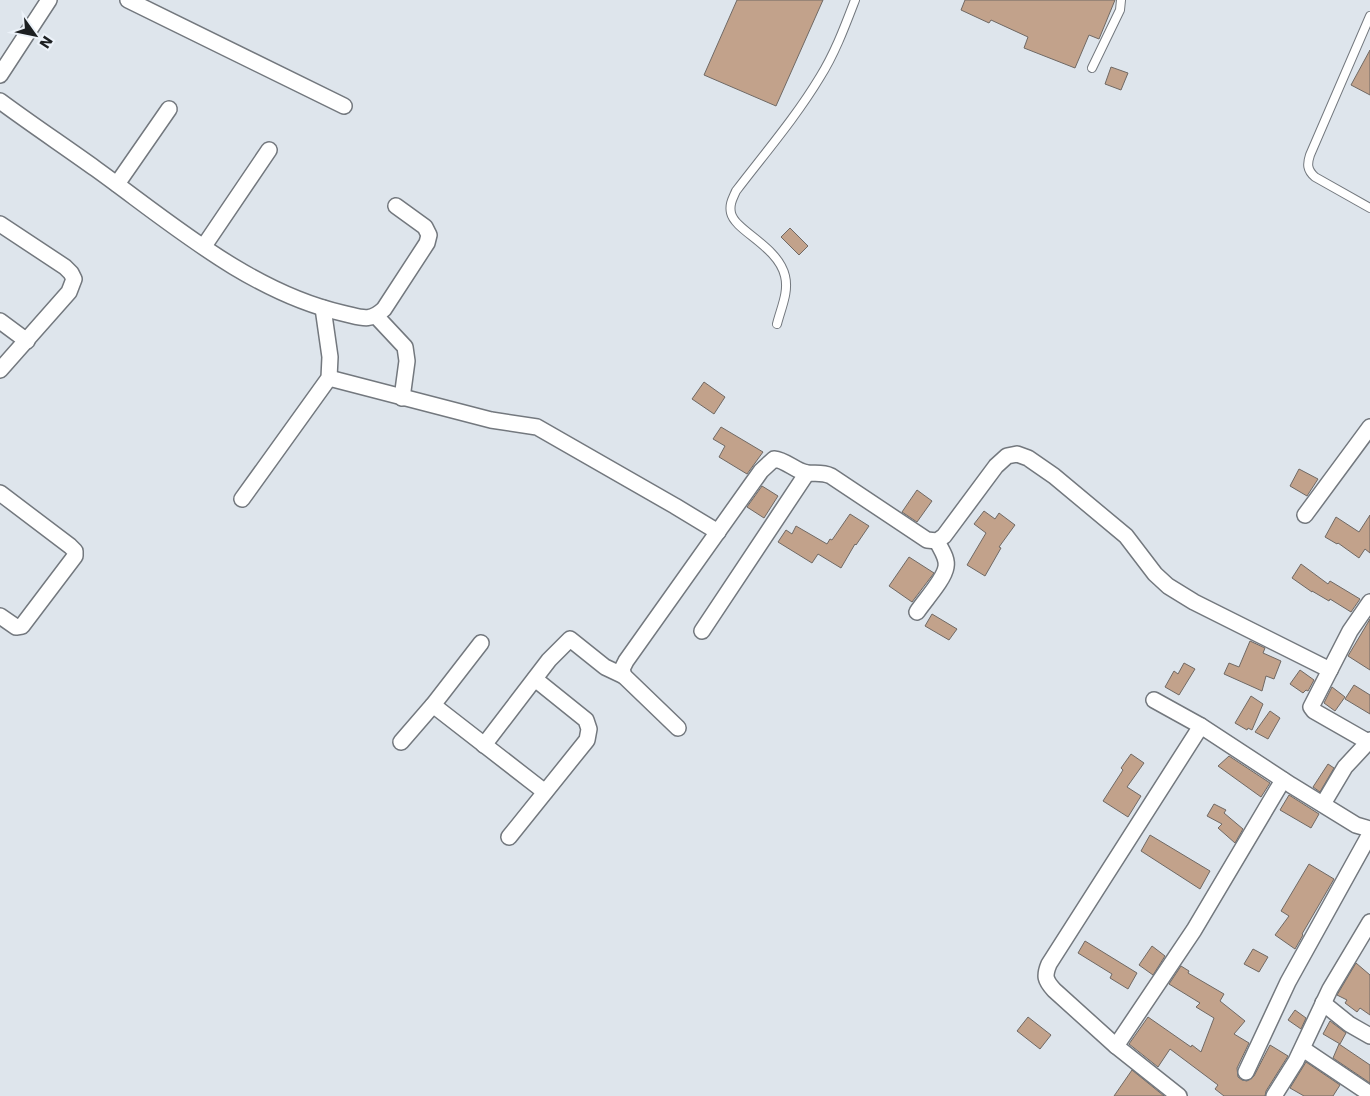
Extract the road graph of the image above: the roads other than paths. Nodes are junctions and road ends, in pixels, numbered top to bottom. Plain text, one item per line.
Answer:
1 (49, 0) edge
2 (128, 0) edge
3 (855, 0) edge
4 (1121, 0) edge
5 (1370, 16) edge
6 (1092, 68) dead end
7 (0, 75) edge
8 (0, 101) edge
9 (344, 106) dead end
10 (169, 109) dead end
11 (269, 150) dead end
12 (117, 184) junction
13 (396, 206) dead end
14 (1370, 208) edge
15 (0, 224) edge
16 (204, 246) junction
17 (323, 308) junction
18 (376, 316) junction
19 (0, 321) edge
20 (777, 324) dead end
21 (27, 341) junction
22 (0, 370) edge
23 (329, 378) junction
24 (402, 398) junction
25 (1370, 427) edge
26 (807, 473) junction
27 (0, 493) edge
28 (242, 499) dead end
29 (1305, 516) dead end
30 (718, 532) junction
31 (937, 541) junction
32 (1370, 602) edge
33 (917, 612) dead end
34 (0, 616) edge
35 (702, 631) dead end
36 (481, 643) dead end
37 (1330, 670) junction
38 (624, 676) junction
39 (535, 679) junction
40 (1154, 700) dead end
41 (433, 705) junction
42 (1201, 726) junction
43 (678, 728) dead end
44 (401, 742) dead end
45 (1370, 742) edge
46 (484, 744) junction
47 (1283, 780) junction
48 (545, 792) junction
49 (1322, 804) junction
50 (1370, 829) edge
51 (1370, 834) edge
52 (509, 838) dead end
53 (1370, 922) edge
54 (1323, 1003) junction
55 (1370, 1036) edge
56 (1116, 1046) junction
57 (1303, 1049) junction
58 (1246, 1072) dead end
59 (1370, 1094) edge
60 (1276, 1095) edge
61 (1179, 1096) edge

1 - 7 street
2 - 9 street
3 - 20 lane
4 - 6 lane
5 - 14 lane
8 - 12 street
10 - 12 street
11 - 16 street
12 - 16 street
13 - 18 street
15 - 21 street
16 - 17 street
17 - 18 street
17 - 23 street
18 - 24 street
19 - 21 street
21 - 22 street
23 - 24 street
23 - 28 street
24 - 30 street
25 - 29 street
26 - 30 street
26 - 31 street
26 - 35 street
27 - 34 street
30 - 38 street
31 - 33 street
31 - 37 street
32 - 37 street
36 - 41 street
37 - 45 street
38 - 39 street
38 - 43 street
39 - 46 street
39 - 48 street
40 - 42 street
41 - 44 street
41 - 46 street
42 - 47 street
42 - 56 street
45 - 49 street
46 - 48 street
47 - 49 street
47 - 56 street
48 - 52 street
49 - 50 street
51 - 58 street
53 - 54 street
54 - 55 street
54 - 57 street
56 - 61 street
57 - 59 street
57 - 60 street

